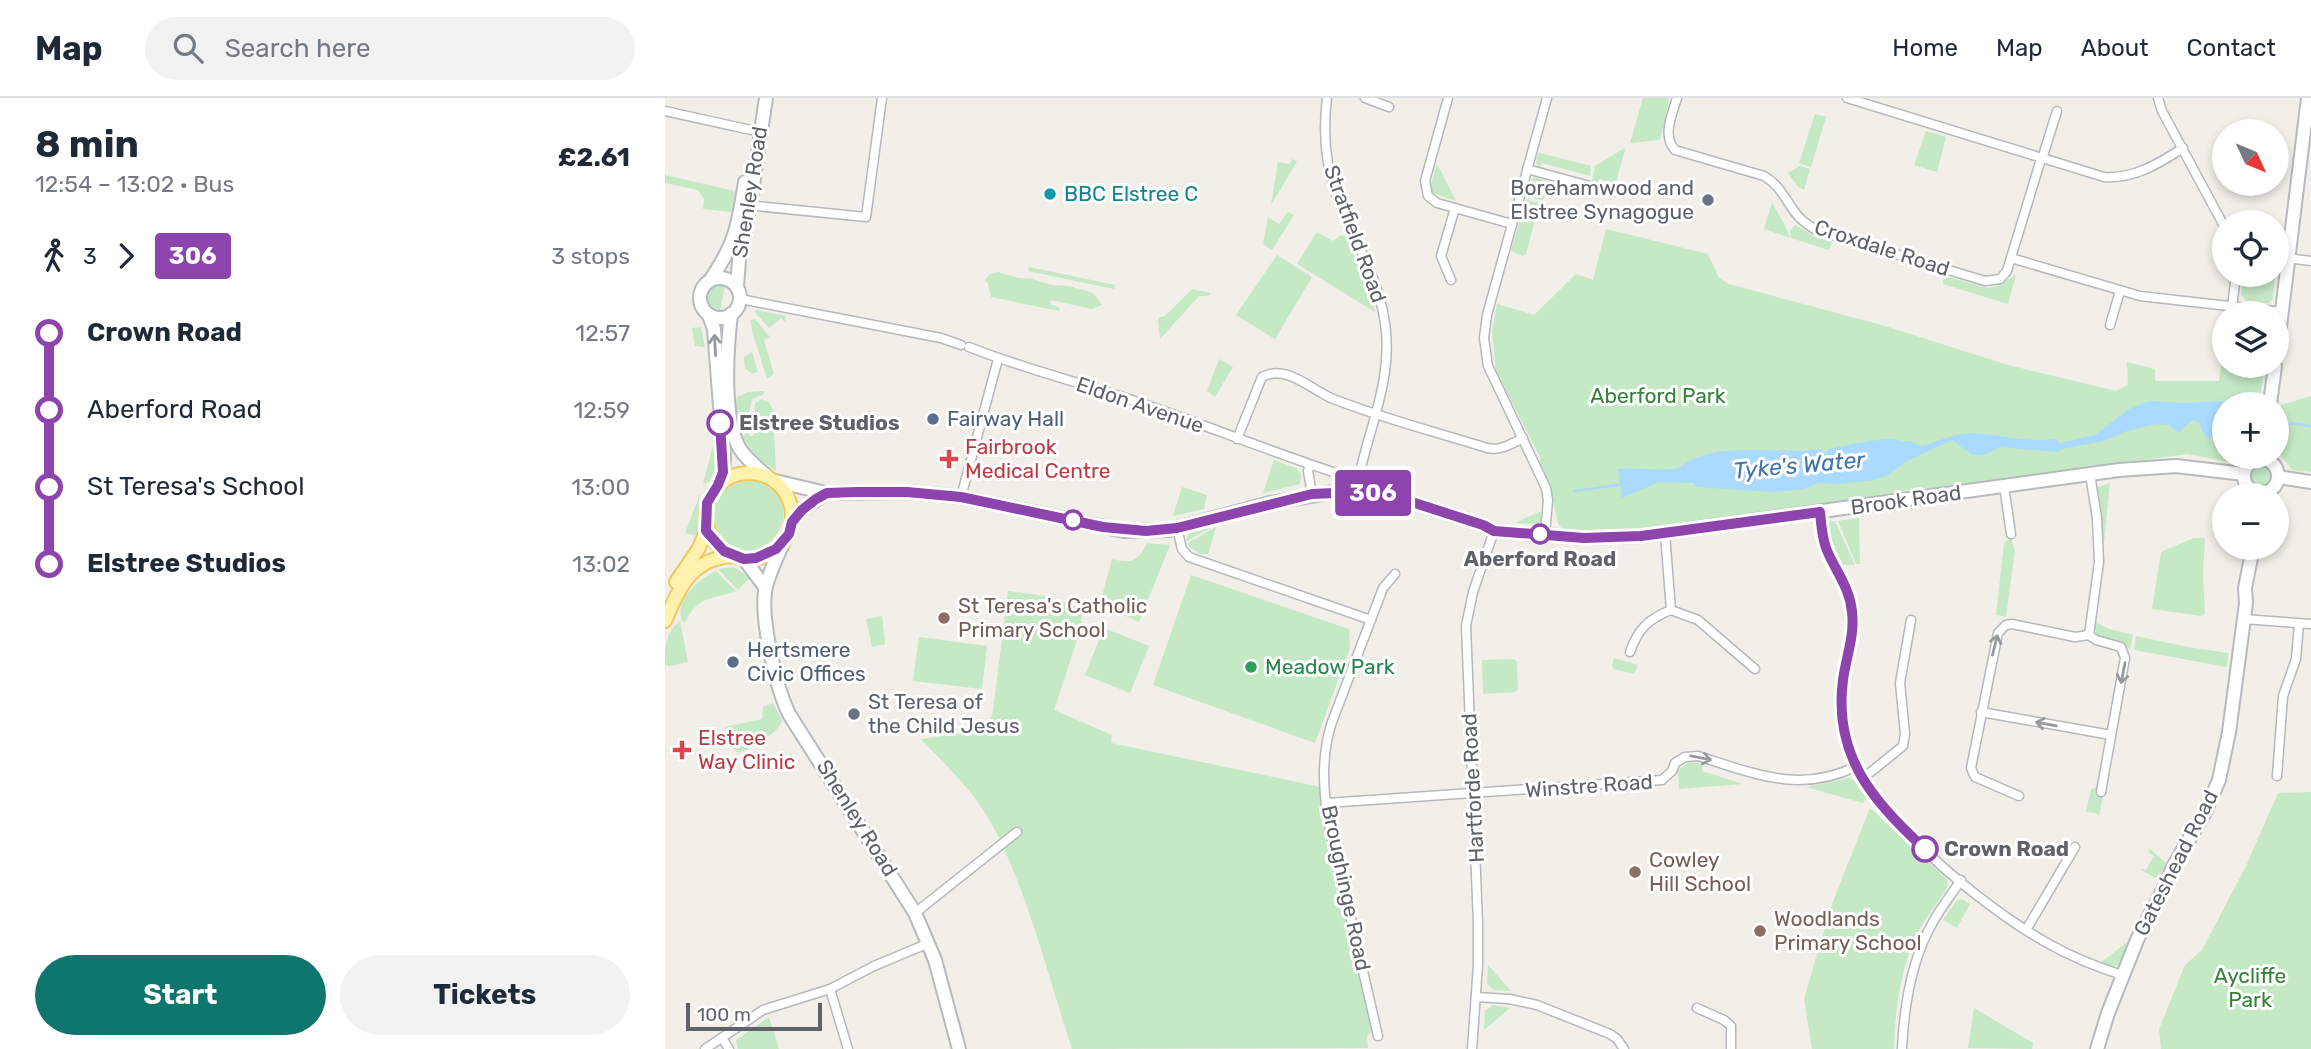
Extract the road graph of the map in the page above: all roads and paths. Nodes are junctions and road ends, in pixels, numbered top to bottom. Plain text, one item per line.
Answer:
1 (757, 98) edge
2 (766, 98) edge
3 (882, 98) edge
4 (1327, 98) edge
5 (1365, 98) edge
6 (1448, 98) edge
7 (1547, 98) edge
8 (1677, 98) edge
9 (1847, 98) edge
10 (2158, 98) edge
11 (2308, 98) edge
12 (1389, 107) dead end
13 (665, 111) edge
14 (2057, 111) dead end
15 (2308, 122) edge
16 (756, 132) junction
17 (2183, 148) junction
18 (2041, 159) junction
19 (1527, 169) junction
20 (1612, 192) dead end
21 (746, 205) junction
22 (1455, 208) junction
23 (2216, 210) edge
24 (1512, 223) junction
25 (2289, 245) edge
26 (2011, 258) junction
27 (2289, 258) edge
28 (2311, 261) edge
29 (711, 279) junction
30 (1451, 280) dead end
31 (737, 286) junction
32 (2120, 291) junction
33 (740, 299) junction
34 (2212, 305) edge
35 (709, 314) junction
36 (731, 314) junction
37 (2111, 325) dead end
38 (998, 359) junction
39 (1377, 413) junction
40 (1523, 438) junction
41 (1237, 439) junction
42 (1310, 465) junction
43 (2247, 469) edge
44 (2276, 469) edge
45 (1333, 472) dead end
46 (2090, 474) junction
47 (2244, 474) junction
48 (2278, 477) junction
49 (771, 478) junction
50 (2311, 482) edge
51 (2247, 483) edge
52 (2276, 483) edge
53 (718, 485) junction
54 (2004, 486) junction
55 (1356, 492) junction
56 (827, 493) junction
57 (1312, 494) junction
58 (961, 497) junction
59 (1820, 512) junction
60 (792, 522) junction
61 (1177, 528) junction
62 (706, 531) junction
63 (1494, 531) junction
64 (1545, 534) junction
65 (1665, 534) junction
66 (2011, 534) dead end
67 (785, 541) junction
68 (739, 558) junction
69 (2251, 560) edge
70 (1395, 574) dead end
71 (765, 587) junction
72 (665, 605) edge
73 (1671, 610) junction
74 (2243, 619) junction
75 (1371, 620) junction
76 (1911, 620) dead end
77 (665, 621) edge
78 (2299, 624) junction
79 (2311, 624) edge
80 (2089, 635) junction
81 (1630, 652) dead end
82 (1755, 669) dead end
83 (1981, 712) junction
84 (2111, 736) junction
85 (1855, 767) junction
86 (2277, 776) dead end
87 (1862, 779) junction
88 (2101, 792) dead end
89 (1473, 794) junction
90 (2019, 796) dead end
91 (1327, 803) junction
92 (1017, 832) dead end
93 (2075, 846) dead end
94 (1961, 880) junction
95 (915, 913) junction
96 (2026, 930) junction
97 (929, 943) junction
98 (2122, 975) junction
99 (830, 989) junction
100 (1476, 997) junction
101 (1697, 1008) dead end
102 (1378, 1037) dead end
103 (722, 1038) junction
104 (705, 1049) edge
105 (729, 1049) edge
106 (848, 1049) edge
107 (959, 1049) edge
108 (1472, 1049) edge
109 (1624, 1049) edge
110 (1731, 1049) edge
111 (1902, 1049) edge
112 (2097, 1049) edge

1 - 16 street, Shenley Road
2 - 16 street, Shenley Road
3 - 21 street
4 - 39 street, Stratfield Road
5 - 12 street
6 - 22 street
7 - 19 street
8 - 26 street, Croxdale Road
9 - 18 street
10 - 17 street
11 - 15 street
13 - 16 street
14 - 18 street, Croxdale Road
15 - 25 street
16 - 21 street, Shenley Road
17 - 18 street
17 - 23 street
18 - 26 street, Croxdale Road
19 - 20 street
19 - 24 street
21 - 29 street, Shenley Road
21 - 31 street, Shenley Road
22 - 24 street
22 - 30 street
24 - 40 street
26 - 32 street
27 - 28 street
29 - 31 street
29 - 35 street
31 - 33 street
32 - 34 street
32 - 37 street
33 - 36 street
33 - 38 street, Eldon Avenue
35 - 36 street
53 -> 35 street
36 - 49 street
38 - 41 street, Eldon Avenue
38 - 58 street
39 - 40 street
39 - 41 street
39 - 55 street, Stratfield Road
40 - 64 street
41 - 42 street, Eldon Avenue
42 - 45 street, Eldon Avenue
42 - 57 street
43 - 47 street
44 - 48 street
46 - 47 street, Brook Road
46 - 54 street, Brook Road
46 - 80 street
47 - 51 street
48 - 50 street
48 - 52 street
49 - 53 main road
49 - 56 street, Brook Road
49 - 60 main road
53 - 62 main road
54 - 59 street, Brook Road
54 - 66 street
55 - 57 street, Brook Road
55 - 63 street, Brook Road
56 - 58 street, Brook Road
56 - 60 street
57 - 61 street, Brook Road
58 - 61 street, Brook Road
59 - 65 street, Brook Road
59 - 85 street
60 - 67 main road
61 - 75 street
62 - 68 main road
62 - 72 main road
63 - 64 street, Brook Road
63 - 89 street, Hartforde Road
64 - 65 street, Brook Road
65 - 73 street
67 - 68 main road
67 - 71 street, Shenley Road
68 - 71 street
68 - 77 main road
69 - 74 street, Gateshead Road
70 - 75 street, Broughinge Road
71 - 95 street, Shenley Road
73 - 81 street
73 - 82 street
74 - 78 street
74 - 98 street, Gateshead Road
75 - 91 street, Broughinge Road
76 - 87 street
78 - 79 street
78 - 86 street
83 -> 80 street
80 -> 84 street
84 -> 83 street
83 - 90 street
84 - 88 street
85 - 87 street
89 -> 85 street, Winstre Road
87 - 94 street
89 - 91 street
89 - 100 street, Hartforde Road
91 - 102 street, Broughinge Road
92 - 95 street
93 - 96 street
94 - 96 street
94 - 111 street
95 - 97 street, Shenley Road
96 - 98 street
97 - 99 street
97 - 107 street, Shenley Road
98 - 112 street, Gateshead Road
99 - 103 street
99 - 106 street
100 - 108 street, Hartforde Road
100 - 109 street
101 - 110 street
103 - 104 street
103 - 105 street

